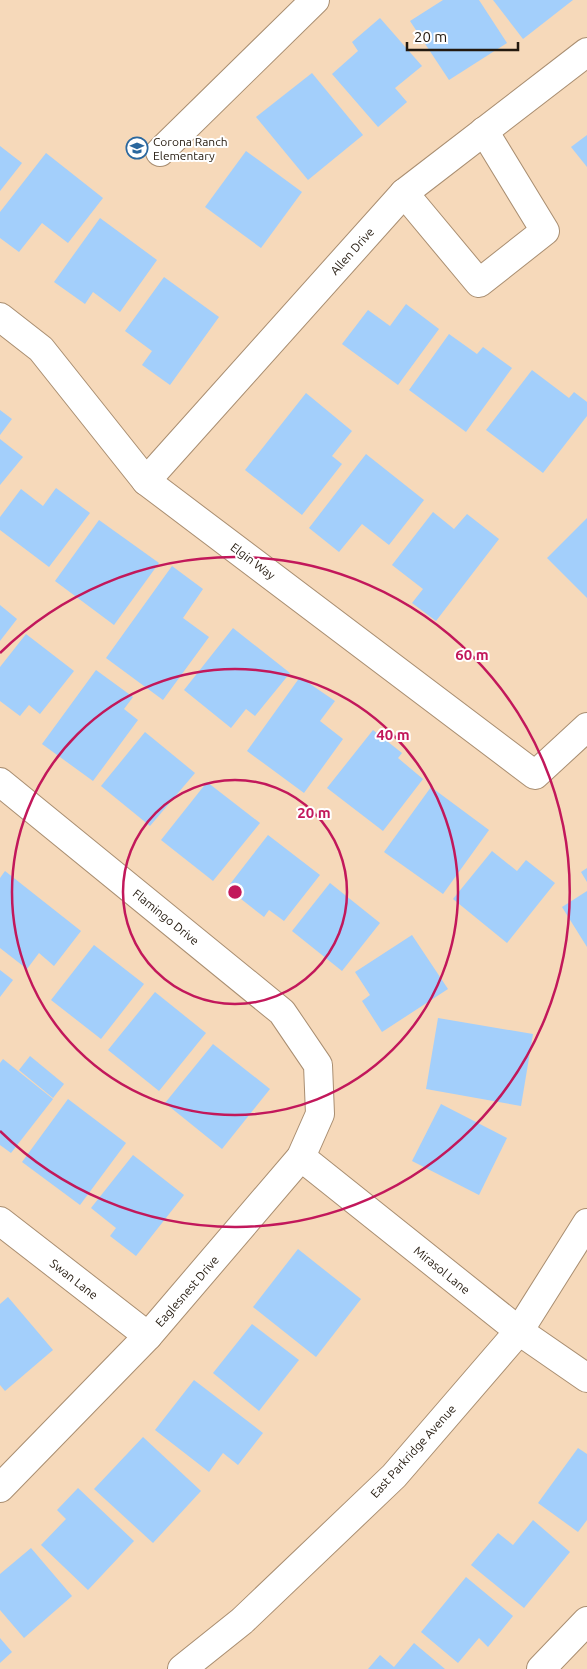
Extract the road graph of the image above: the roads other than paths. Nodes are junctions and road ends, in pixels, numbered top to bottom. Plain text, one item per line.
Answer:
1 (314, 0) edge
2 (587, 52) edge
3 (484, 131) junction
4 (160, 152) dead end
5 (404, 193) junction
6 (0, 316) edge
7 (146, 482) junction
8 (587, 727) edge
9 (0, 782) edge
10 (318, 1065) joint
11 (301, 1157) junction
12 (0, 1222) edge
13 (587, 1223) edge
14 (519, 1331) junction
15 (148, 1336) junction
16 (587, 1378) edge
17 (0, 1488) edge
18 (587, 1621) edge
19 (182, 1669) edge
20 (541, 1669) edge

1 - 4 street
2 - 3 street, Allen Drive
3 - 5 street, Allen Drive
3 - 5 street
5 - 7 street, Allen Drive
6 - 7 street, Elgin Way
7 - 8 street, Elgin Way
9 - 10 street, Flamingo Drive
10 - 11 street, Eaglesnest Drive
11 - 14 street, Mirasol Lane
11 - 15 street, Eaglesnest Drive
12 - 15 street, Swan Lane
13 - 14 street, East Parkridge Avenue
14 - 16 street, Mirasol Lane
14 - 19 street, East Parkridge Avenue
15 - 17 street, Eaglesnest Drive
18 - 20 street

